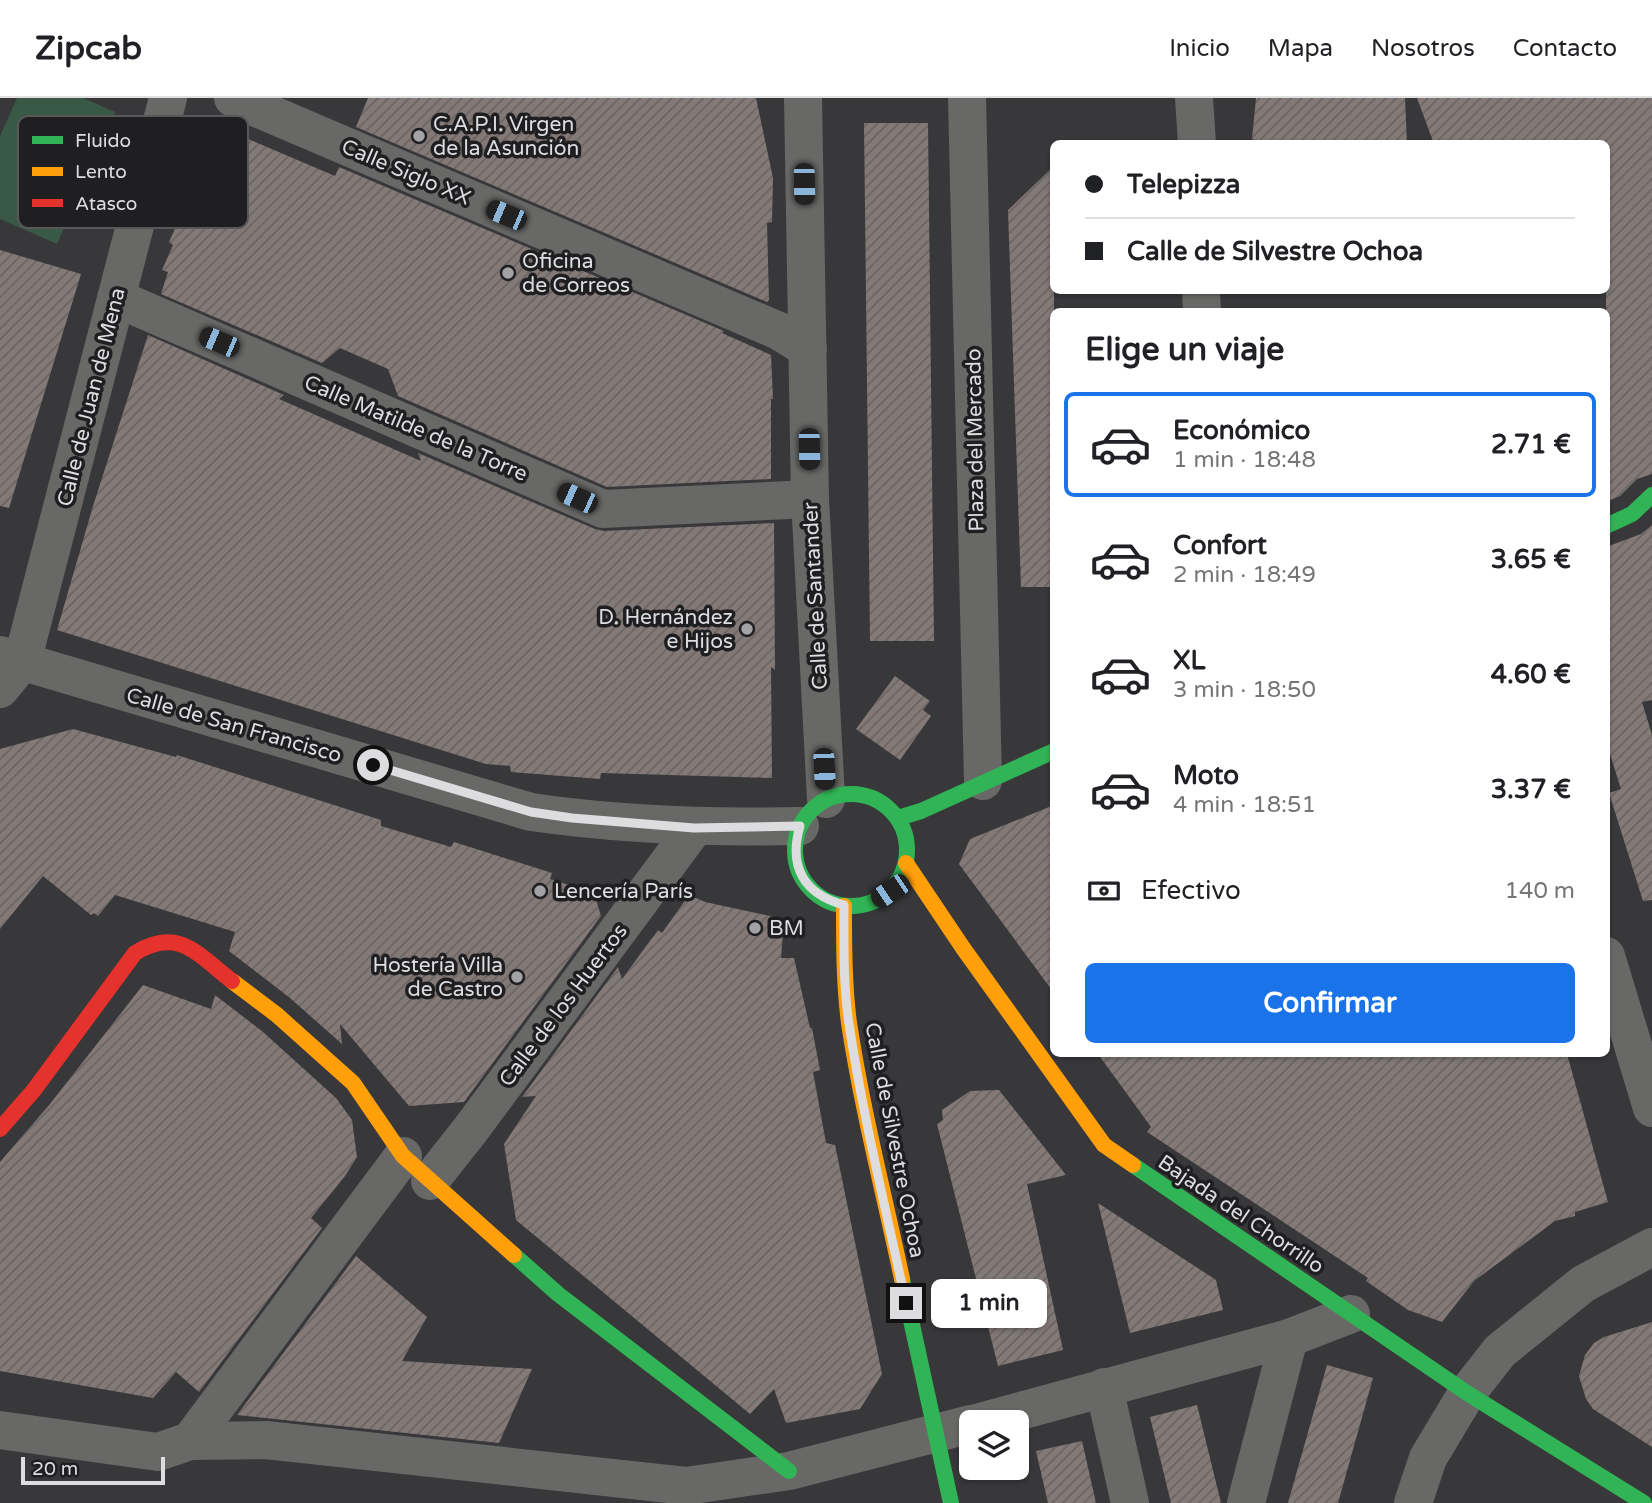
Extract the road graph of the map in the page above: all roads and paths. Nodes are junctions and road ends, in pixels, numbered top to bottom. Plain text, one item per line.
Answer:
1 (168, 98) edge
2 (233, 98) edge
3 (803, 98) edge
4 (967, 98) edge
5 (1194, 98) edge
6 (163, 116) edge
7 (1197, 140) edge
8 (134, 228) edge
9 (116, 298) junction
10 (808, 349) junction
11 (1652, 495) edge
12 (810, 499) junction
13 (1610, 524) edge
14 (7, 669) edge
15 (1050, 753) edge
16 (983, 781) junction
17 (813, 813) junction
18 (898, 818) junction
19 (694, 828) junction
20 (906, 863) junction
21 (844, 905) junction
22 (1610, 969) edge
23 (1652, 1108) edge
24 (0, 1129) edge
25 (416, 1168) junction
26 (1652, 1247) edge
27 (1351, 1314) junction
28 (1289, 1338) junction
29 (1104, 1387) junction
30 (1467, 1394) junction
31 (1022, 1410) edge
32 (959, 1420) edge
33 (959, 1428) edge
34 (0, 1430) edge
35 (190, 1441) junction
36 (959, 1442) edge
37 (789, 1471) junction
38 (951, 1503) edge
39 (1130, 1503) edge
40 (1246, 1503) edge
41 (1413, 1503) edge
42 (1644, 1503) edge

1 - 6 street, Calle de Juan de Mena
2 - 10 street, Calle Siglo XX
3 - 10 street, Calle de Santander
4 - 16 street, Plaza del Mercado
5 - 7 street
8 - 9 street, Calle de Juan de Mena
9 - 12 street, Calle Matilde de la Torre
9 - 14 street, Calle de Juan de Mena
10 - 12 street, Calle de Santander
11 - 13 main road
12 - 17 street, Calle de Santander
14 - 19 street, Calle de San Francisco
15 - 16 main road
16 - 18 main road
17 - 18 main road
17 - 19 street, Calle de San Francisco
17 - 21 main road
18 - 20 main road
19 - 25 street, Calle de los Huertos
20 - 21 main road
20 - 27 main road, Bajada del Chorrillo
21 - 32 main road, Calle de Silvestre Ochoa
22 - 23 street
24 - 25 main road
25 - 35 street, Calle de los Huertos
25 - 37 main road
26 - 30 street
27 - 28 street
27 - 30 main road, Bajada del Chorrillo
28 - 29 street
28 - 40 street
29 - 31 street
29 - 39 street
30 - 41 street
30 - 42 main road, Bajada del Chorrillo
33 - 37 street
34 - 35 street
35 - 37 street
36 - 38 main road, Calle de Silvestre Ochoa

